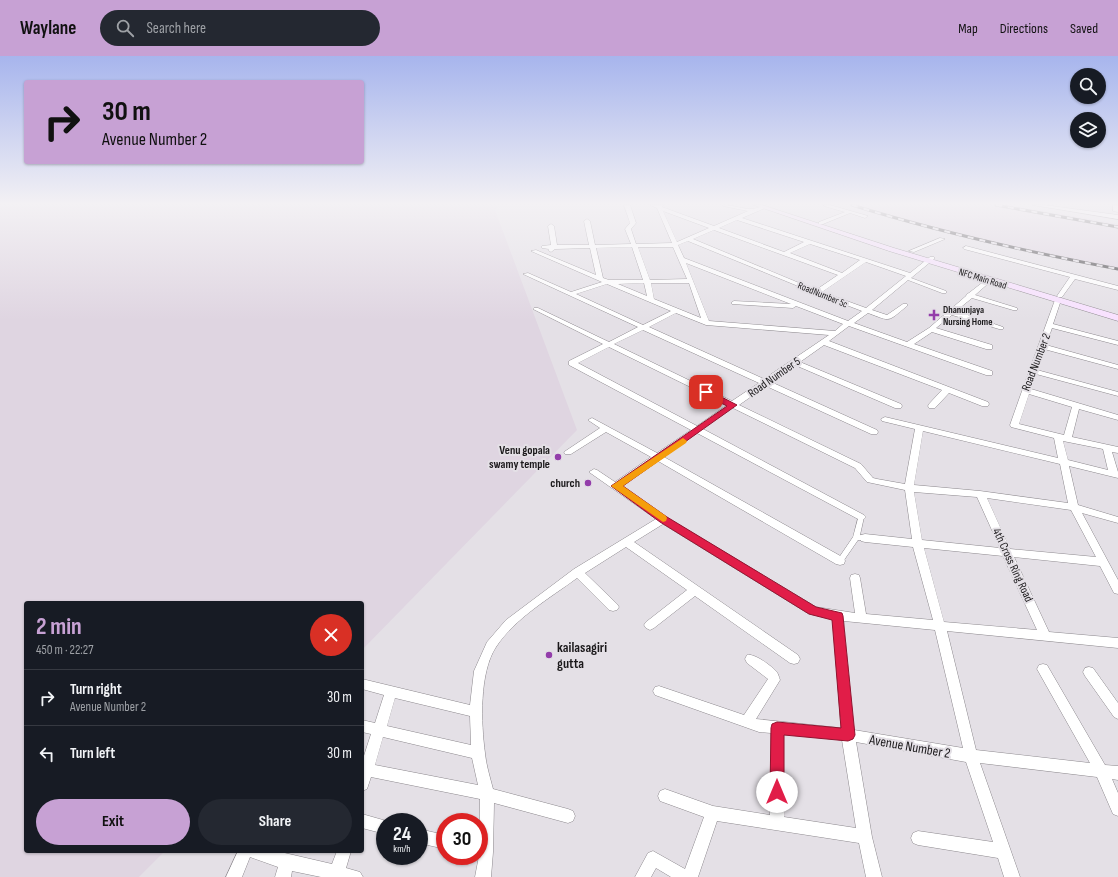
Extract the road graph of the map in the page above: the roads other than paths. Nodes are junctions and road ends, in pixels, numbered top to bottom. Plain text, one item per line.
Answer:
1 (699, 243) edge
2 (755, 243) edge
3 (806, 243) edge
4 (813, 243) edge
5 (877, 243) edge
6 (885, 243) edge
7 (932, 243) edge
8 (674, 244) joint
9 (554, 246) junction
10 (594, 246) junction
11 (635, 246) junction
12 (544, 247) dead end
13 (966, 248) dead end
14 (534, 251) dead end
15 (912, 252) junction
16 (784, 254) junction
17 (546, 256) junction
18 (930, 259) junction
19 (681, 260) junction
20 (865, 260) junction
21 (526, 274) dead end
22 (842, 275) junction
23 (909, 276) junction
24 (1073, 277) junction
25 (600, 278) junction
26 (988, 280) junction
27 (647, 281) junction
28 (691, 281) junction
29 (607, 282) junction
30 (1118, 288) edge
31 (816, 292) junction
32 (944, 292) dead end
33 (571, 294) junction
34 (969, 296) junction
35 (1059, 298) junction
36 (651, 301) junction
37 (734, 303) dead end
38 (905, 305) dead end
39 (805, 307) junction
40 (536, 309) dead end
41 (1015, 309) dead end
42 (675, 311) junction
43 (866, 311) junction
44 (951, 312) junction
45 (1118, 312) edge
46 (1118, 318) edge
47 (706, 323) junction
48 (849, 324) junction
49 (1050, 325) junction
50 (642, 328) junction
51 (1001, 328) dead end
52 (931, 329) junction
53 (836, 333) junction
54 (824, 342) junction
55 (1118, 343) edge
56 (909, 344) junction
57 (609, 345) junction
58 (1042, 346) junction
59 (989, 347) dead end
60 (794, 362) junction
61 (1118, 367) edge
62 (1033, 371) junction
63 (989, 374) dead end
64 (766, 382) junction
65 (948, 389) junction
66 (1025, 390) junction
67 (1118, 394) edge
68 (985, 404) dead end
69 (733, 405) junction
70 (898, 406) dead end
71 (932, 406) dead end
72 (1076, 406) junction
73 (1118, 418) edge
74 (885, 419) dead end
75 (592, 420) dead end
76 (606, 428) junction
77 (919, 428) junction
78 (697, 430) junction
79 (874, 432) dead end
80 (1058, 437) junction
81 (1067, 439) junction
82 (1107, 448) junction
83 (1118, 450) edge
84 (568, 452) dead end
85 (659, 457) junction
86 (1062, 462) junction
87 (594, 472) dead end
88 (1116, 475) edge
89 (616, 486) junction
90 (909, 488) junction
91 (980, 494) junction
92 (1074, 507) junction
93 (861, 517) joint
94 (663, 519) junction
95 (1118, 520) edge
96 (860, 537) junction
97 (626, 542) junction
98 (917, 542) junction
99 (1008, 553) junction
100 (840, 561) joint
101 (1102, 562) junction
102 (578, 572) junction
103 (855, 578) dead end
104 (694, 590) junction
105 (1118, 590) edge
106 (613, 607) dead end
107 (838, 616) junction
108 (861, 618) junction
109 (650, 625) dead end
110 (940, 626) junction
111 (1045, 636) junction
112 (1118, 643) edge
113 (751, 659) dead end
114 (794, 659) dead end
115 (1043, 669) dead end
116 (1089, 672) dead end
117 (364, 685) edge
118 (659, 691) dead end
119 (391, 692) junction
120 (476, 712) junction
121 (1118, 713) edge
122 (747, 721) junction
123 (364, 726) edge
124 (777, 728) junction
125 (380, 729) junction
126 (848, 735) junction
127 (478, 753) junction
128 (971, 756) junction
129 (364, 769) edge
130 (1102, 772) junction
131 (1118, 773) edge
132 (487, 794) junction
133 (665, 796) dead end
134 (1118, 809) edge
135 (485, 813) edge
136 (713, 813) junction
137 (568, 816) dead end
138 (364, 822) edge
139 (777, 823) junction
140 (376, 825) edge
141 (864, 837) junction
142 (918, 838) dead end
143 (1003, 851) junction
144 (244, 853) edge
145 (258, 853) edge
146 (343, 853) edge
147 (287, 862) junction
148 (483, 865) edge
149 (337, 875) edge
150 (234, 877) edge
151 (283, 877) edge
152 (355, 877) edge
153 (483, 877) edge
154 (642, 877) edge
155 (685, 877) edge
156 (690, 877) edge
157 (874, 877) edge
158 (1012, 877) edge

1 - 31 street, RoadNumber 5c
2 - 16 street
3 - 16 street
4 - 20 street
5 - 18 main road, NFC Main Road
6 - 15 main road, NFC Main Road
7 - 15 street
8 - 11 street
8 - 19 street
9 - 10 street
9 - 12 street
9 - 17 street
10 - 11 street
10 - 25 street
11 - 27 street
13 - 24 street
14 - 17 street
15 - 18 main road, NFC Main Road
16 - 22 street
17 - 25 street
18 - 23 street, Road Number 5
18 - 26 main road, NFC Main Road
18 - 35 main road, NFC Main Road
19 - 28 street
19 - 39 street
20 - 22 street
20 - 23 street
21 - 33 street
22 - 31 street
23 - 32 street
23 - 43 street, Road Number 5
24 - 30 street
24 - 35 street, Road Number 2
25 - 29 street
26 - 34 street
26 - 35 main road, NFC Main Road
27 - 28 street
27 - 29 street
27 - 36 street
28 - 47 street
29 - 33 street
29 - 36 street
31 - 43 street, RoadNumber 5c
33 - 50 street
34 - 41 street
34 - 44 street
35 - 45 main road, NFC Main Road
35 - 46 main road, NFC Main Road
35 - 49 street, Road Number 2
36 - 42 street
37 - 39 street
38 - 43 street, RoadNumber 5c
39 - 48 street
40 - 57 street
42 - 47 street
42 - 50 street
43 - 48 street, Road Number 5
44 - 51 street
44 - 52 street
47 - 53 street
48 - 53 street, Road Number 5
48 - 56 street
49 - 55 street
49 - 58 street, Road Number 2
50 - 57 street
50 - 64 street
52 - 56 street
52 - 59 street
53 - 54 street, Road Number 5
54 - 60 street, Road Number 5
54 - 65 street
56 - 63 street
57 - 69 street
57 - 78 street
58 - 61 street
58 - 62 street, Road Number 2
60 - 64 street, Road Number 5
60 - 70 street
62 - 66 street, Road Number 2
62 - 67 street
64 - 69 street, Road Number 5
64 - 79 street
65 - 68 street
65 - 71 street
66 - 72 street
66 - 80 street, Road Number 2
69 - 78 street, Road Number 5
69 - 90 street
72 - 73 street
72 - 81 street
74 - 77 street
75 - 76 street
76 - 84 street
76 - 85 street
77 - 86 street
77 - 90 street
78 - 85 street, Road Number 5
78 - 93 street
80 - 81 street
80 - 86 street
81 - 82 street
82 - 83 street
82 - 88 street
85 - 89 street, Road Number 5
85 - 100 street
86 - 88 street
86 - 92 street
87 - 89 street
89 - 94 street
90 - 91 street
90 - 98 street
91 - 92 street
91 - 99 street, 4th Cross Ring Road
92 - 95 street
92 - 101 street
93 - 96 street
94 - 97 street
94 - 107 street
96 - 98 street
96 - 100 street
97 - 102 street
97 - 104 street
98 - 99 street
98 - 110 street
99 - 101 street
99 - 111 street, 4th Cross Ring Road
101 - 105 street
102 - 106 street
102 - 120 street
103 - 108 street
104 - 109 street
104 - 114 street
107 - 108 street
107 - 126 street
108 - 110 street
110 - 111 street
110 - 128 street
111 - 112 street
113 - 122 street
115 - 130 street
116 - 121 street
117 - 119 street
118 - 122 street, Avenue Number 2
119 - 120 street
119 - 125 street
120 - 127 street
122 - 124 street, Avenue Number 2
123 - 125 street
124 - 126 street, Avenue Number 2
124 - 139 street
125 - 127 street
125 - 129 street
126 - 128 street, Avenue Number 2
126 - 141 street
127 - 132 street
128 - 130 street, Avenue Number 2
128 - 143 street
129 - 132 street
130 - 131 street, Avenue Number 2
130 - 134 street
132 - 135 street
132 - 137 street
133 - 136 street
136 - 139 street
136 - 156 street
138 - 140 street
139 - 141 street
141 - 157 street
142 - 143 street
143 - 158 street
144 - 150 street
145 - 147 street
146 - 149 street
147 - 149 street
147 - 151 street
148 - 153 street
149 - 152 street
154 - 155 street

